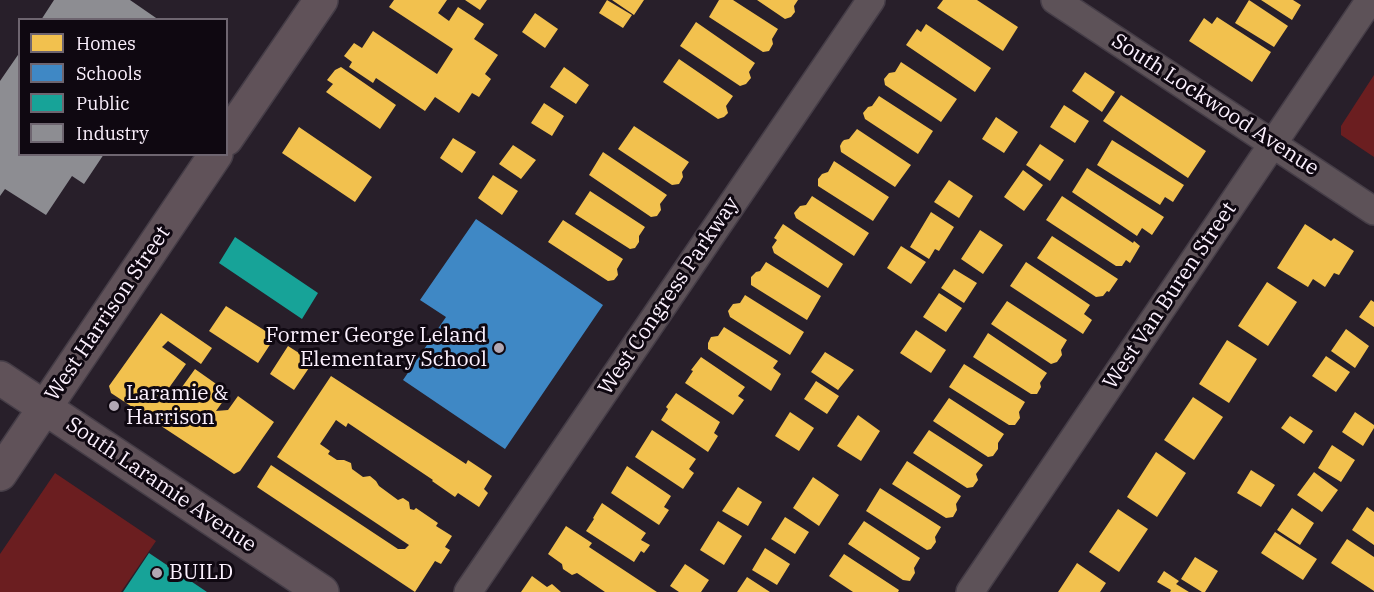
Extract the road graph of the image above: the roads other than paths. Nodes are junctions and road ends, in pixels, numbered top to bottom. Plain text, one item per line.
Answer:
1 (321, 0) edge
2 (871, 0) edge
3 (1055, 0) edge
4 (1370, 0) edge
5 (228, 136) edge
6 (1273, 144) junction
7 (215, 156) edge
8 (1374, 211) edge
9 (0, 378) edge
10 (45, 407) junction
11 (0, 474) edge
12 (322, 592) edge
13 (468, 592) edge
14 (970, 592) edge

1 - 5 street
2 - 13 street, West Congress Parkway
3 - 6 street, South Lockwood Avenue
4 - 6 street, West Van Buren Street
6 - 8 street, South Lockwood Avenue
6 - 14 street, West Van Buren Street
7 - 10 street, West Harrison Street
9 - 10 street, South Laramie Avenue
10 - 11 street, West Harrison Street
10 - 12 street, South Laramie Avenue

